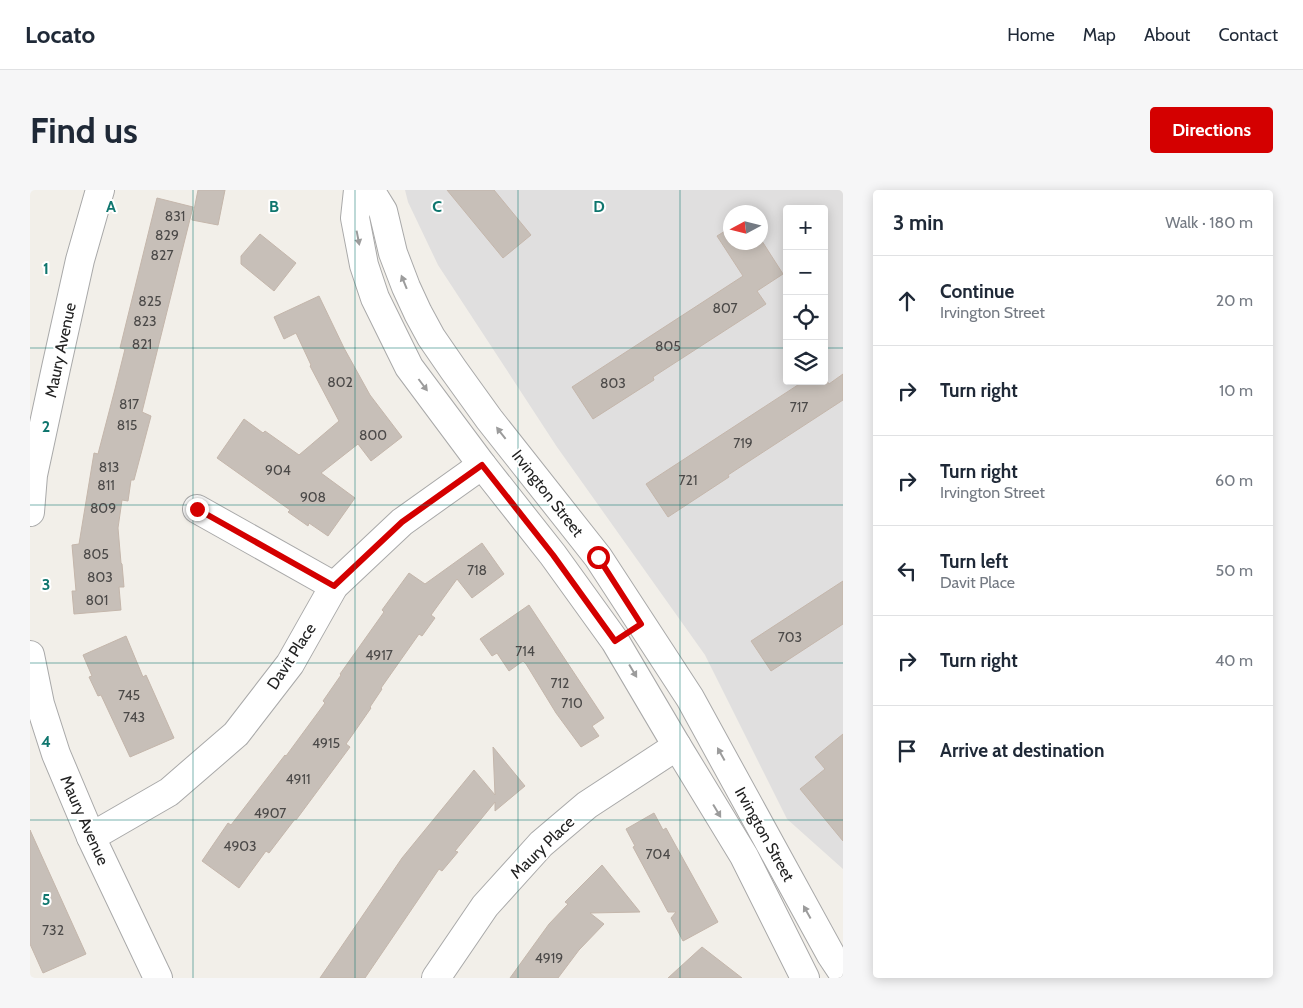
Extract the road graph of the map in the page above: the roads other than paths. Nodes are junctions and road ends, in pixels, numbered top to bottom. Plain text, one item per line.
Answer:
1 (100, 190) edge
2 (358, 190) edge
3 (370, 190) edge
4 (418, 314) junction
5 (389, 327) junction
6 (482, 465) junction
7 (197, 509) dead end
8 (30, 512) edge
9 (334, 586) junction
10 (641, 624) junction
11 (615, 641) junction
12 (30, 655) edge
13 (677, 746) junction
14 (91, 837) junction
15 (835, 961) edge
16 (158, 978) edge
17 (436, 978) edge
18 (805, 978) edge

1 - 8 street, Maury Avenue
2 -> 5 street, Irvington Street
4 -> 3 street, Irvington Street
4 - 5 street
10 -> 4 street, Irvington Street
5 -> 6 street, Irvington Street
6 - 9 street, Davit Place
6 - 11 street, Irvington Street
7 - 9 street
9 - 14 street, Davit Place
10 - 11 street
15 -> 10 street, Irvington Street
11 -> 13 street, Irvington Street
12 - 14 street, Maury Avenue
13 - 17 street, Maury Place
13 -> 18 street, Irvington Street
14 - 16 street, Maury Avenue

